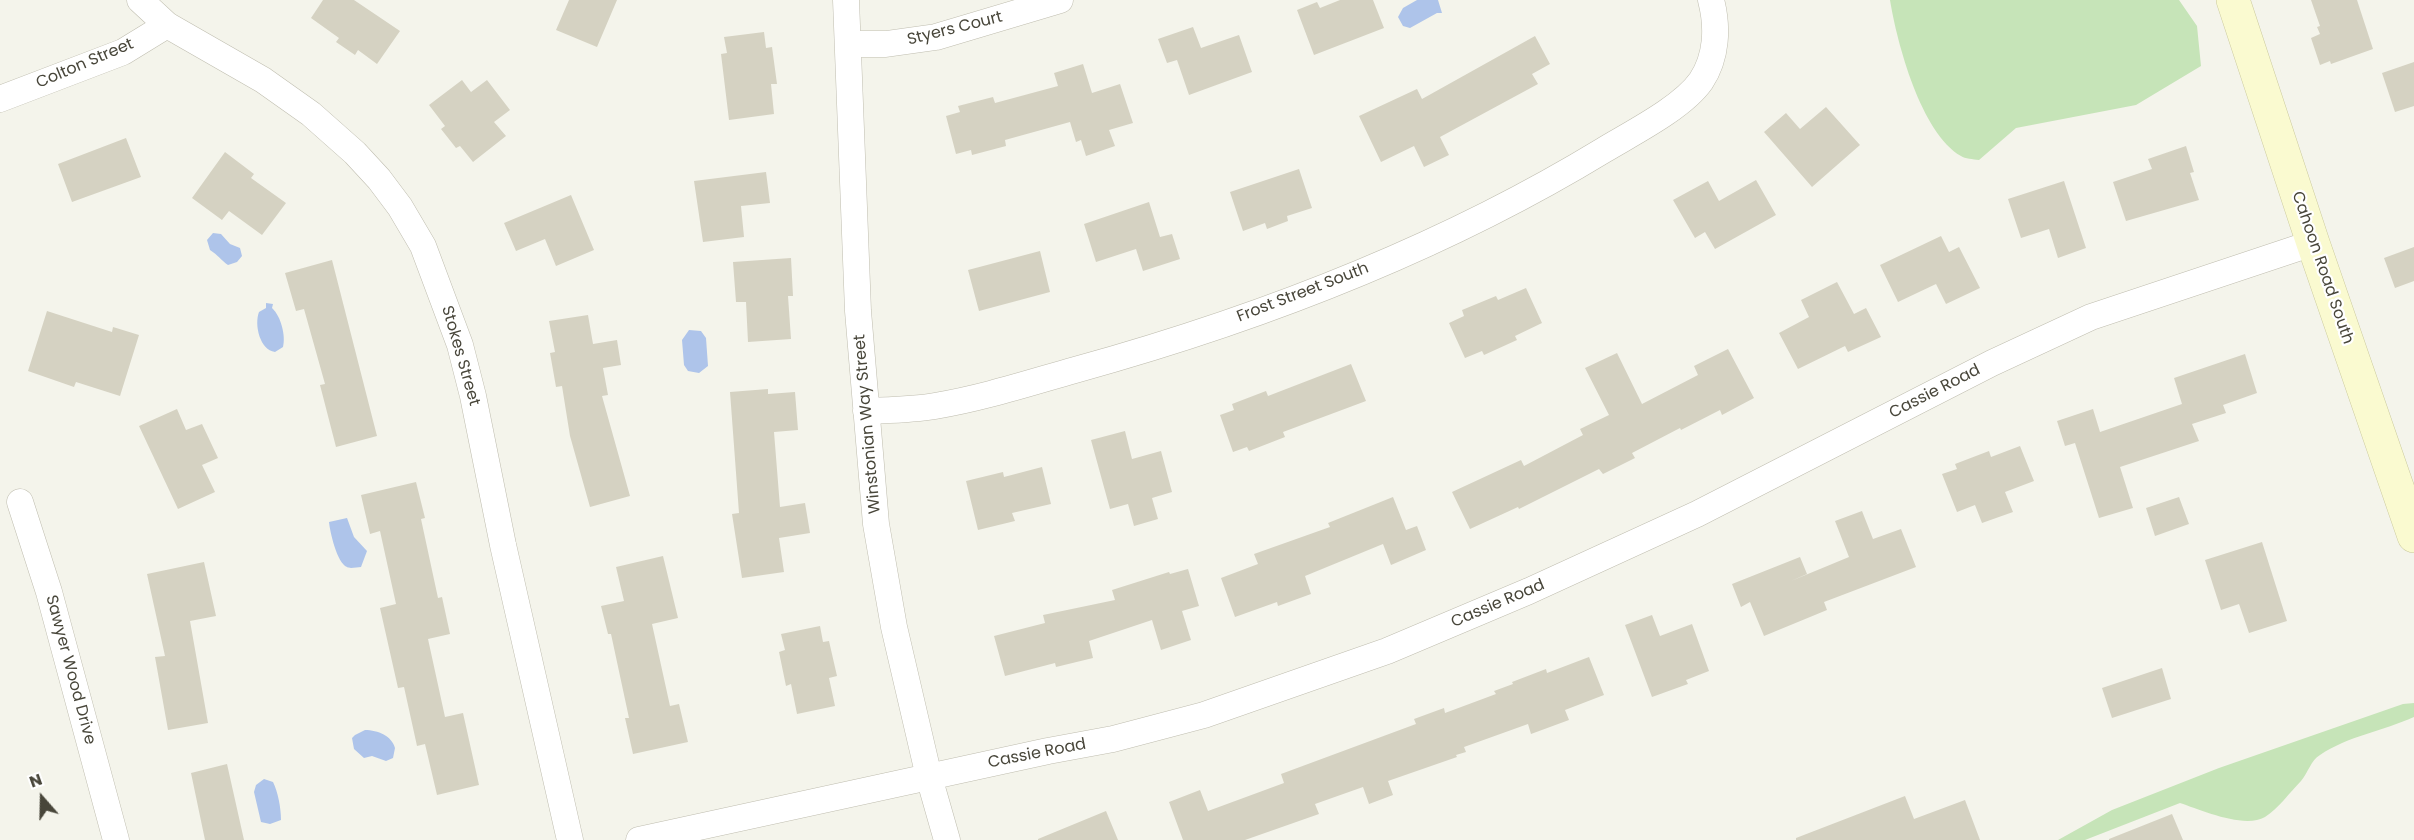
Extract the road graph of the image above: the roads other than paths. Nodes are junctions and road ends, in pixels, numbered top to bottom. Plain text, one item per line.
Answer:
1 (140, 0) edge
2 (846, 0) edge
3 (1060, 0) edge
4 (1711, 0) edge
5 (2233, 0) edge
6 (167, 26) junction
7 (848, 44) junction
8 (0, 99) edge
9 (2313, 243) junction
10 (866, 411) junction
11 (20, 502) dead end
12 (2414, 536) edge
13 (929, 777) junction
14 (116, 840) edge
15 (570, 840) edge
16 (639, 840) edge
17 (946, 840) edge

1 - 6 street, Stokes Street
2 - 7 street, Winstonian Way Street
3 - 7 street, Styers Court
4 - 10 street, Frost Street South
5 - 9 main road, Cahoon Road South
6 - 8 street, Colton Street
6 - 15 street, Stokes Street
7 - 10 street, Winstonian Way Street
9 - 12 main road, Cahoon Road South
9 - 13 street, Cassie Road
10 - 13 street, Winstonian Way Street
11 - 14 street, Sawyer Wood Drive
13 - 16 street, Cassie Road
13 - 17 street, Winstonian Way Street

